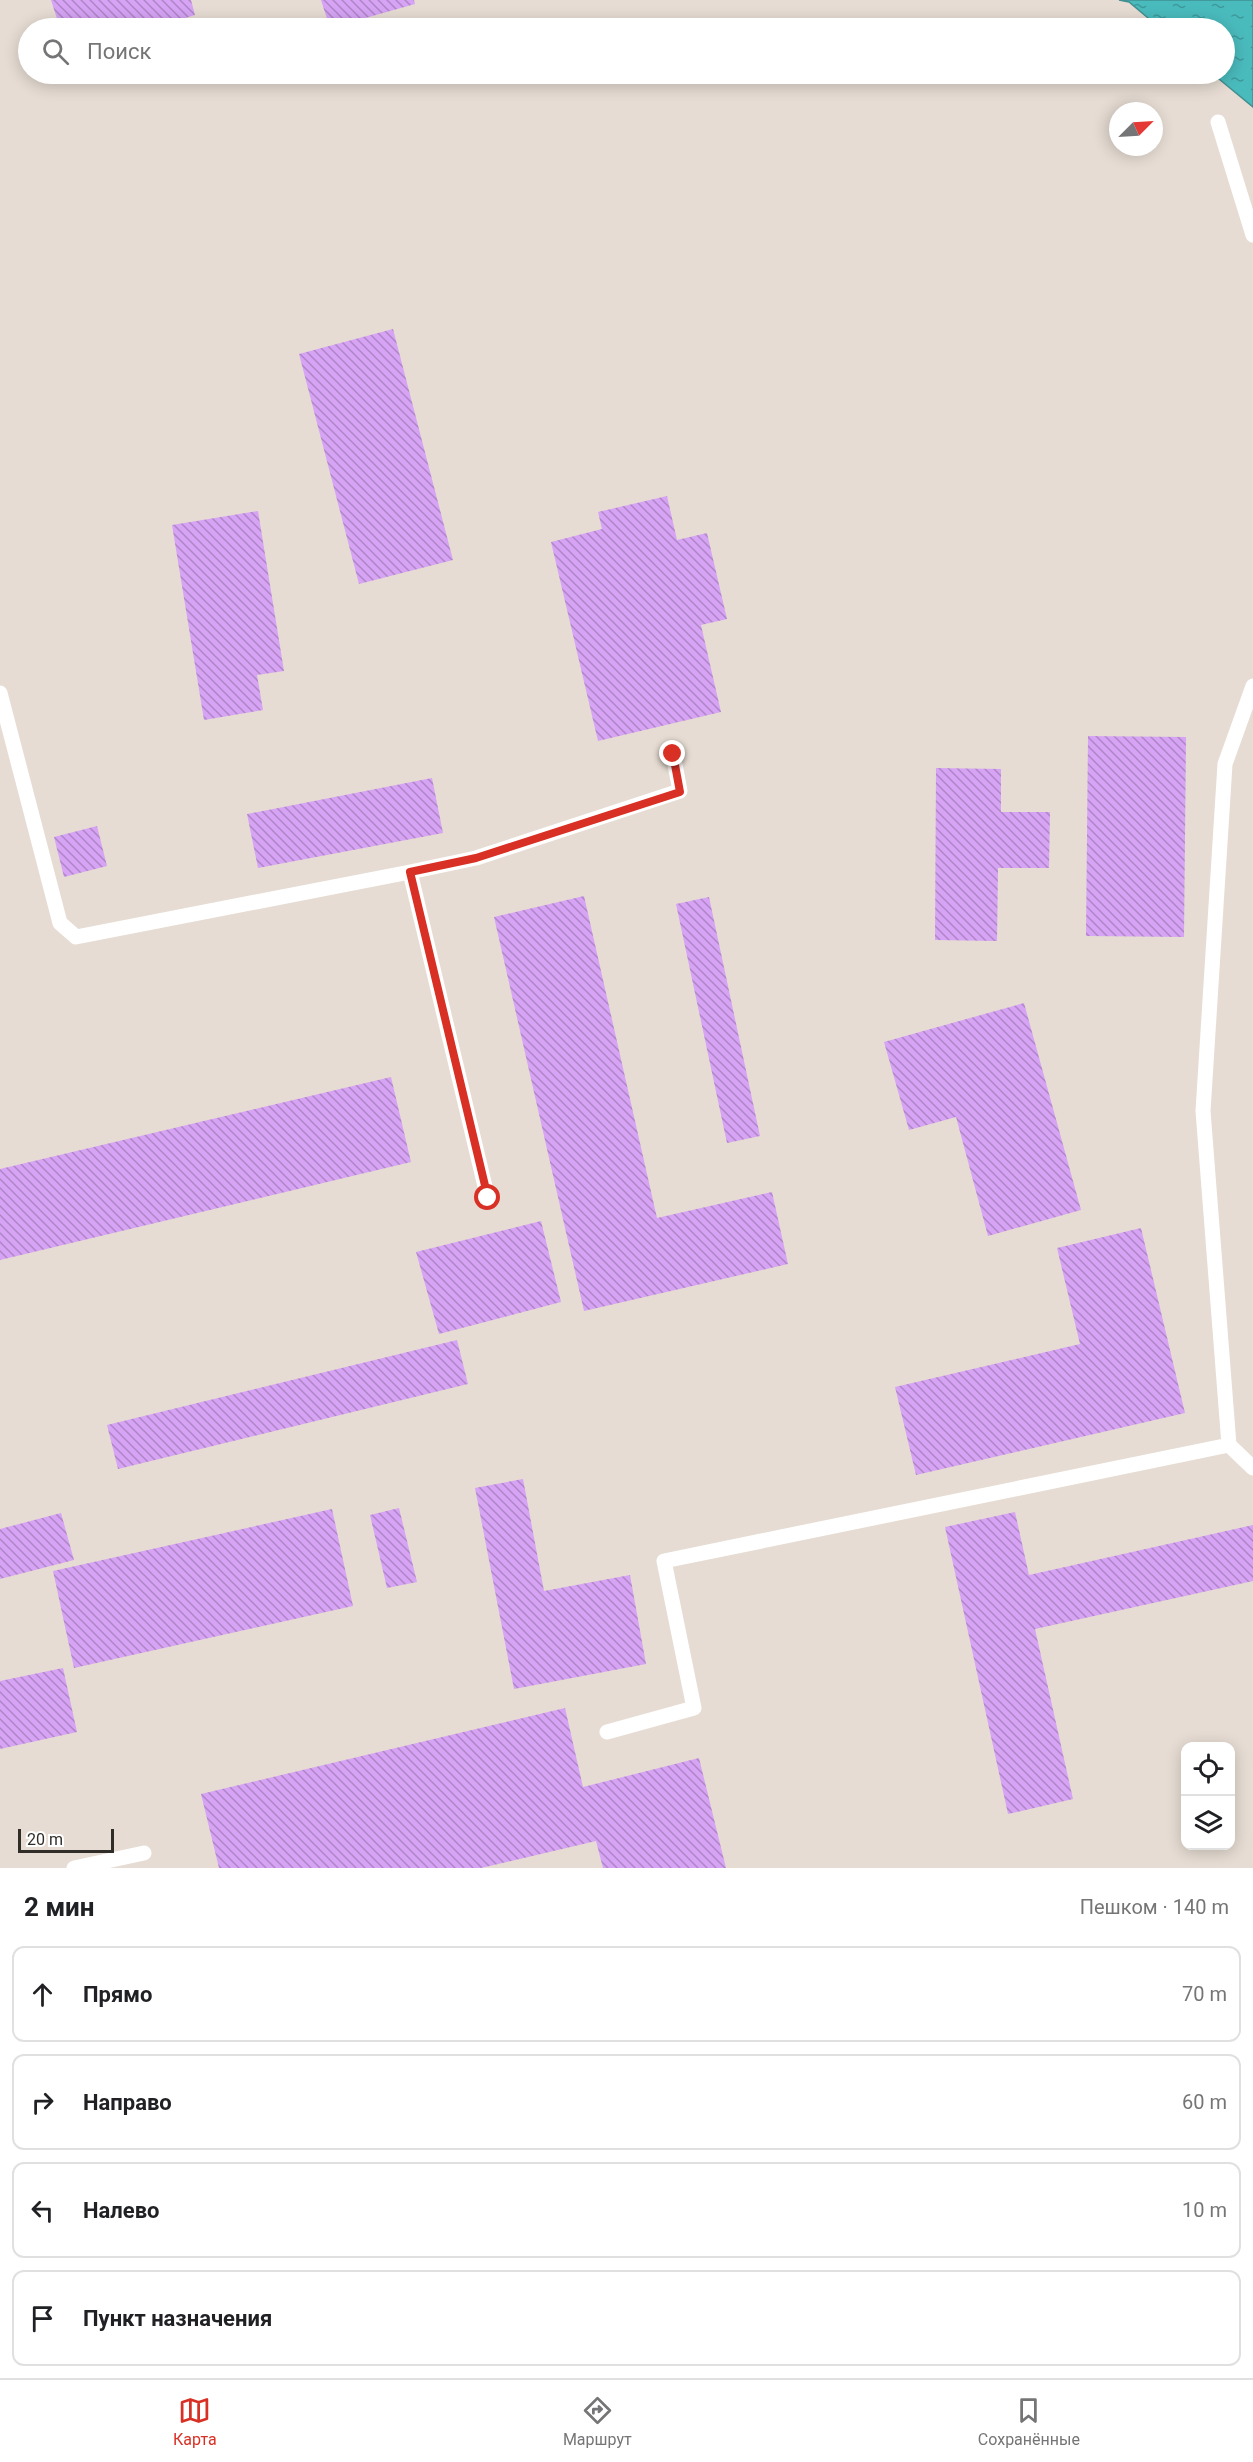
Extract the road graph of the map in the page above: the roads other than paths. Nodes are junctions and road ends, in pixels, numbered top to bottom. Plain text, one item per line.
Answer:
1 (1218, 122) dead end
2 (1253, 236) edge
3 (1253, 686) edge
4 (0, 693) edge
5 (673, 754) dead end
6 (410, 872) junction
7 (488, 1198) dead end
8 (1229, 1445) junction
9 (1253, 1468) edge
10 (607, 1732) dead end
11 (144, 1853) dead end
12 (74, 1868) edge

1 - 2 lane
3 - 8 lane
4 - 6 lane
5 - 6 lane
6 - 7 lane
8 - 9 lane
8 - 10 lane
11 - 12 lane

